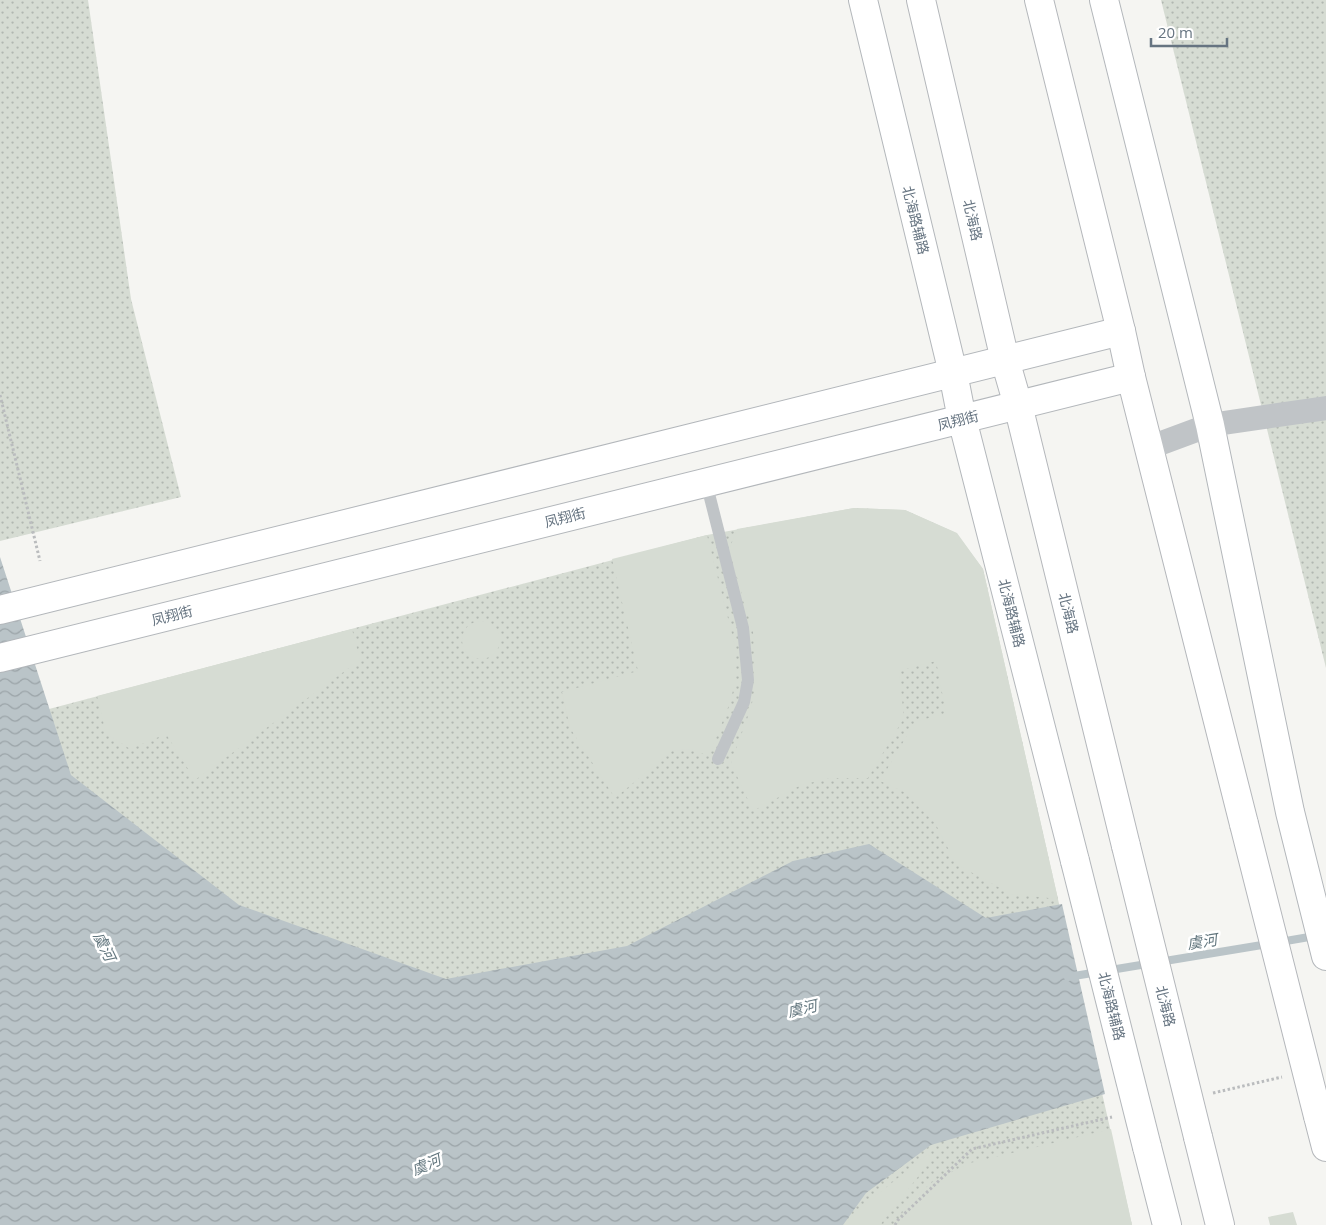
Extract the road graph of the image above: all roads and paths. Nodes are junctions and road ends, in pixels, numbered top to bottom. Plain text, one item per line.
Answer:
1 (863, 0) edge
2 (921, 0) edge
3 (1039, 0) edge
4 (1104, 0) edge
5 (1121, 331) junction
6 (1005, 360) junction
7 (953, 373) junction
8 (1131, 377) junction
9 (0, 395) edge
10 (1018, 405) junction
11 (1326, 408) edge
12 (962, 419) junction
13 (1210, 425) junction
14 (1148, 448) junction
15 (706, 482) junction
16 (40, 561) dead end
17 (0, 610) edge
18 (0, 658) edge
19 (718, 759) dead end
20 (1326, 956) edge
21 (1288, 1075) dead end
22 (1211, 1093) dead end
23 (1115, 1116) dead end
24 (1326, 1147) edge
25 (895, 1225) edge
26 (1167, 1225) edge
27 (1220, 1225) edge

1 - 7 street, 北海路辅路
2 - 6 street, 北海路
3 - 5 street
4 - 13 street
5 - 6 street
5 - 8 street
6 - 7 street
6 - 10 street, 北海路
7 - 12 street, 北海路辅路
7 - 17 street
8 - 10 street, 凤翔街
8 - 14 street
9 - 16 path
10 - 12 street, 凤翔街
10 - 27 street, 北海路, bridge
11 - 13 street
12 - 15 street, 凤翔街
12 - 26 street, 北海路辅路, bridge
13 - 14 street
13 - 20 street
14 - 24 street, bridge
15 - 18 street, 凤翔街
15 - 19 lane
21 - 22 path
23 - 25 path

